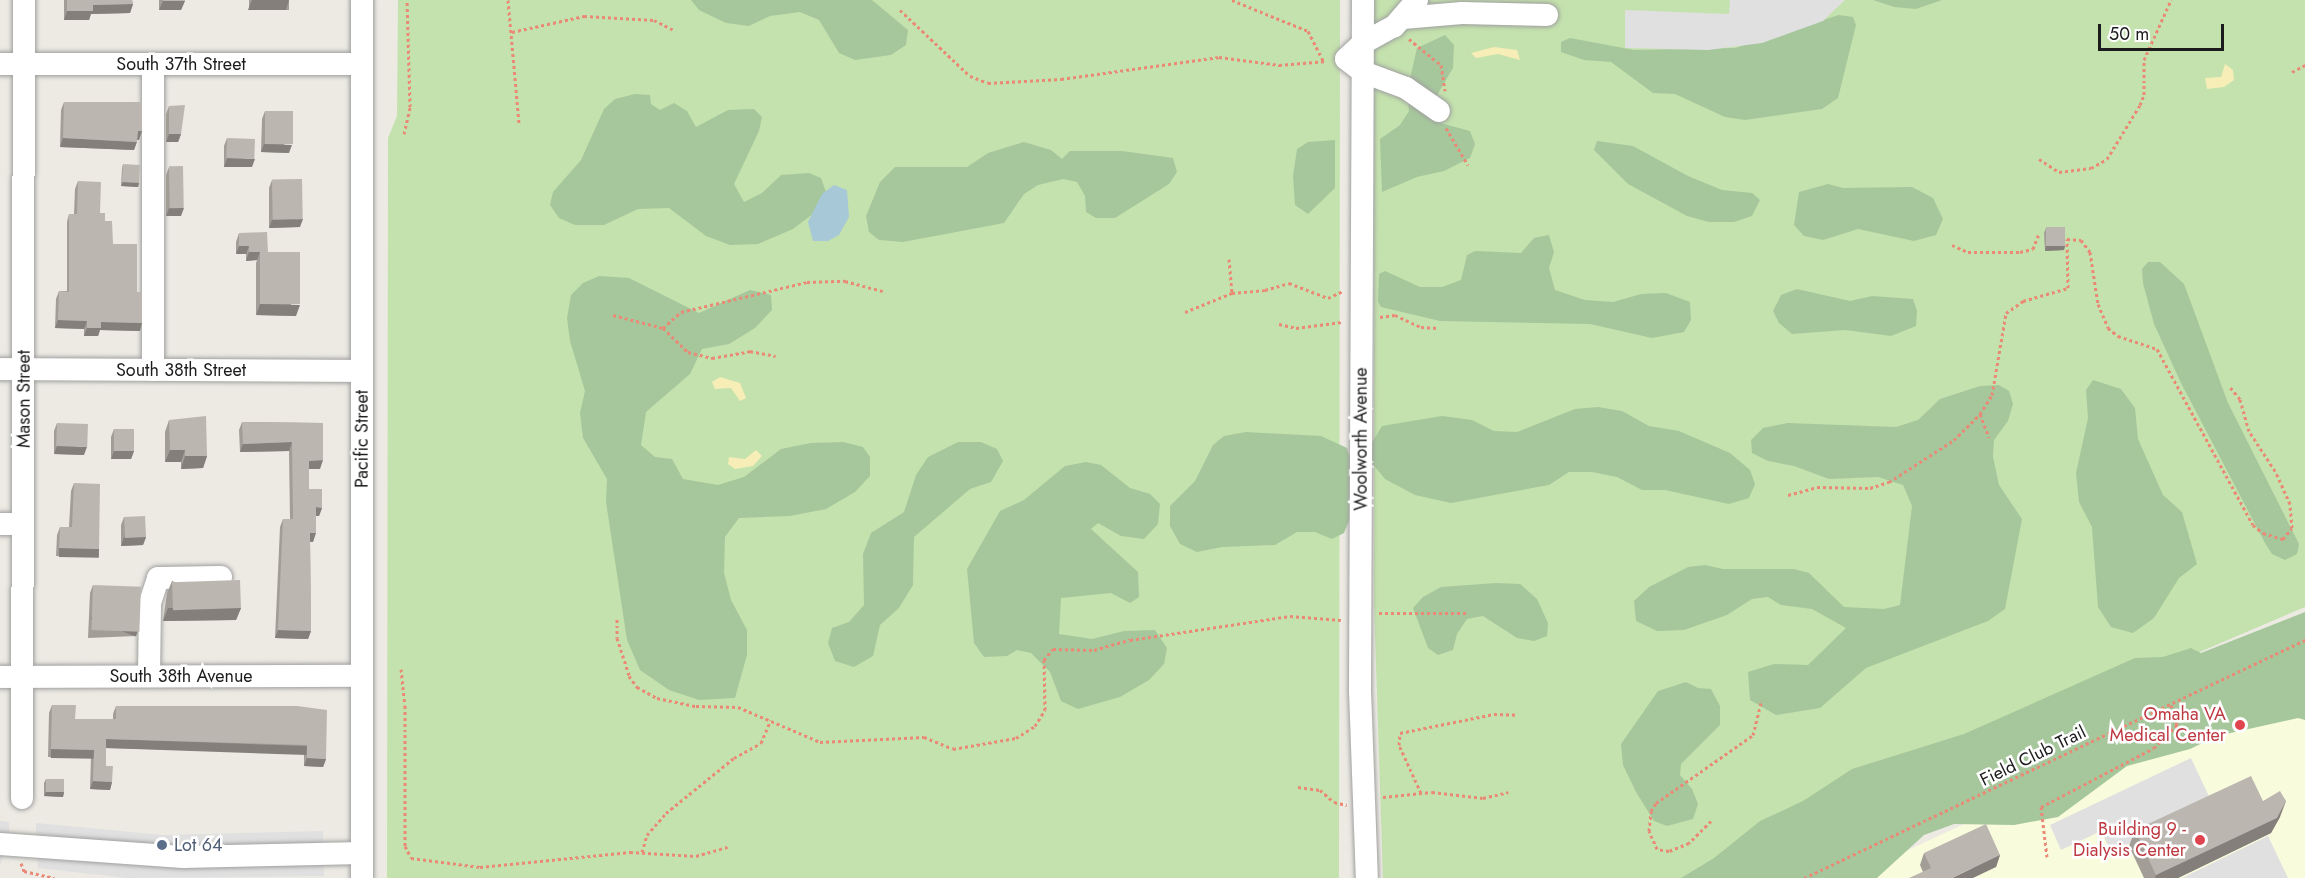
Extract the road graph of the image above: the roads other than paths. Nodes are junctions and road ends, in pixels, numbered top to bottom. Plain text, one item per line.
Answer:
1 (24, 0) edge
2 (362, 0) edge
3 (1363, 0) edge
4 (1418, 0) edge
5 (1547, 15) dead end
6 (1399, 22) junction
7 (1363, 43) junction
8 (0, 64) edge
9 (24, 64) junction
10 (153, 64) junction
11 (362, 64) junction
12 (1354, 65) junction
13 (1439, 111) road end
14 (0, 369) edge
15 (24, 369) junction
16 (153, 370) junction
17 (362, 371) junction
18 (0, 524) edge
19 (23, 524) junction
20 (221, 577) dead end
21 (0, 676) edge
22 (23, 676) junction
23 (149, 676) junction
24 (361, 676) junction
25 (22, 798) dead end
26 (0, 844) edge
27 (362, 853) junction
28 (362, 878) edge
29 (1367, 878) edge

1 - 9 street, Mason Street
2 - 11 street, Pacific Street
3 - 7 street, Woolworth Avenue
4 - 6 street
5 - 6 street
6 - 7 street
7 - 12 street, Woolworth Avenue
8 - 9 street, South 37th Street
9 - 10 street, South 37th Street
9 - 15 street, Mason Street
10 - 11 street, South 37th Street
10 - 16 street
11 - 17 street, Pacific Street
12 - 13 street
12 - 29 street, Woolworth Avenue
14 - 15 street, South 38th Street
15 - 16 street, South 38th Street
15 - 19 street, Mason Street
16 - 17 street, South 38th Street
17 - 24 street, Pacific Street
18 - 19 street
19 - 22 street, Mason Street
20 - 23 street
21 - 22 street, South 38th Avenue
22 - 23 street, South 38th Avenue
22 - 25 street, Mason Street
23 - 24 street, South 38th Avenue
24 - 27 street, Pacific Street
26 - 27 street
27 - 28 street, Pacific Street

